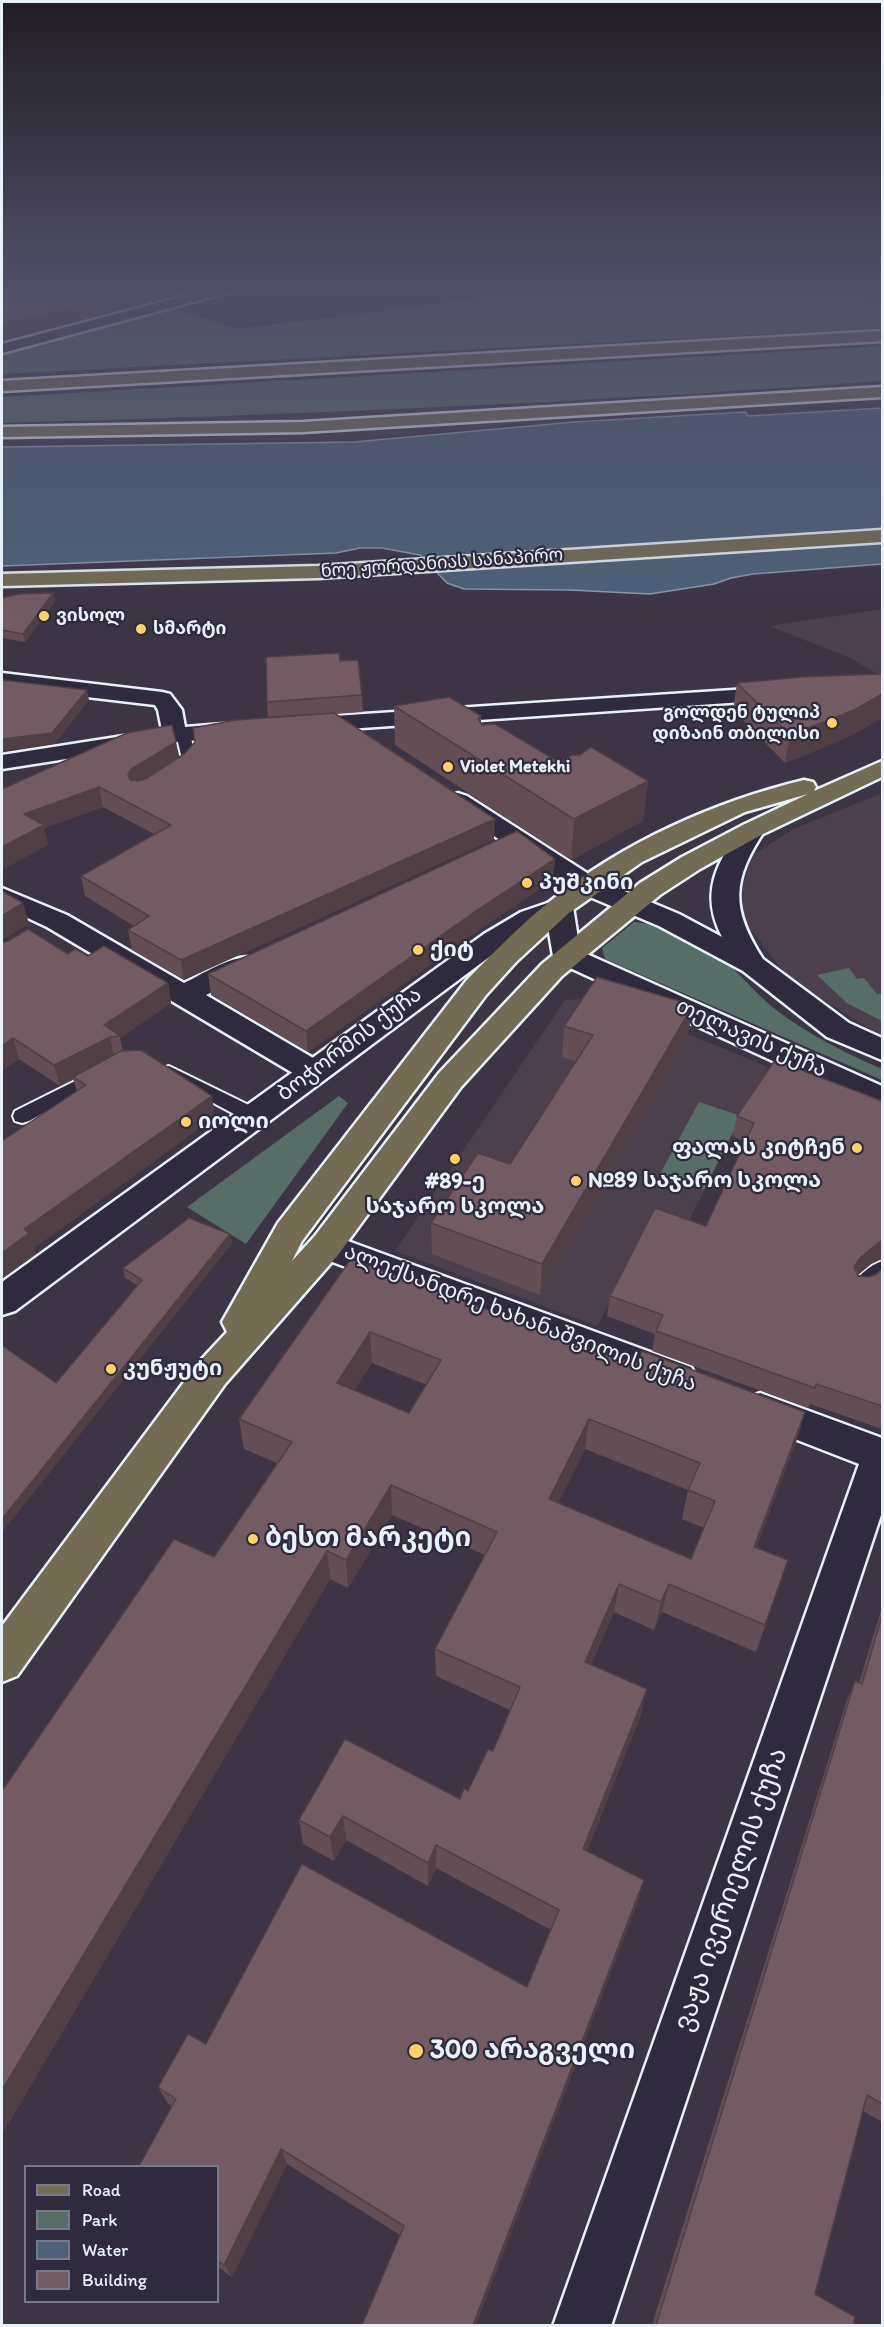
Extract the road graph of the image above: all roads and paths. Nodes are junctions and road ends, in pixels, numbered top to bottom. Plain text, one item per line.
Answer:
1 (789, 398) edge
2 (2, 432) edge
3 (882, 536) edge
4 (882, 552) edge
5 (423, 573) junction
6 (2, 580) edge
7 (2, 597) edge
8 (2, 680) edge
9 (800, 693) edge
10 (339, 723) junction
11 (279, 727) edge
12 (255, 729) edge
13 (179, 735) junction
14 (369, 742) edge
15 (2, 762) edge
16 (882, 763) edge
17 (882, 768) edge
18 (167, 777) edge
19 (438, 788) edge
20 (752, 830) junction
21 (518, 840) junction
22 (486, 855) edge
23 (588, 886) junction
24 (2, 896) edge
25 (632, 903) junction
26 (559, 907) junction
27 (57, 921) junction
28 (29, 938) edge
29 (270, 954) edge
30 (567, 956) junction
31 (753, 965) junction
32 (184, 994) junction
33 (882, 1050) edge
34 (149, 1062) edge
35 (111, 1069) edge
36 (314, 1072) junction
37 (882, 1098) edge
38 (22, 1116) dead end
39 (254, 1116) junction
40 (326, 1246) junction
41 (882, 1269) edge
42 (860, 1288) edge
43 (2, 1301) edge
44 (212, 1373) junction
45 (882, 1455) edge
46 (2, 1661) edge
47 (582, 2325) edge

1 - 2 main road
3 - 5 main road, ნოე ჟორდანიას სანაპირო
4 - 5 main road, ნოე ჟორდანიას სანაპირო
5 - 6 main road, ნოე ჟორდანიას სანაპირო
5 - 7 main road, ნოე ჟორდანიას სანაპირო
8 - 13 street
9 - 10 street
10 - 11 street
10 - 14 street
12 - 13 street
13 - 15 street
13 - 18 lane
16 - 23 main road
17 - 20 main road
19 - 21 street, თელავის ქუჩა
20 - 25 main road
20 - 31 street, თელავის ქუჩა
21 - 22 street
21 - 23 street, თელავის ქუჩა
23 - 25 street, თელავის ქუჩა
23 - 26 main road
24 - 27 street
25 - 30 main road
25 - 31 street, თელავის ქუჩა
26 - 30 street
26 - 36 street, ბოჭორმის ქუჩა
26 - 44 main road
27 - 28 street
27 - 32 street
29 - 32 street
30 - 37 street, თელავის ქუჩა
30 - 40 main road
31 - 33 street, თელავის ქუჩა
32 - 36 street
34 - 39 lane
35 - 38 lane
36 - 39 street, ბოჭორმის ქუჩა
39 - 43 street, ბოჭორმის ქუჩა
40 - 44 main road
40 - 45 street, ალექსანდრე ხახანაშვილის ქუჩა
41 - 42 lane
44 - 46 main road
45 - 47 street, ვაჟა ივერიელის ქუჩა

